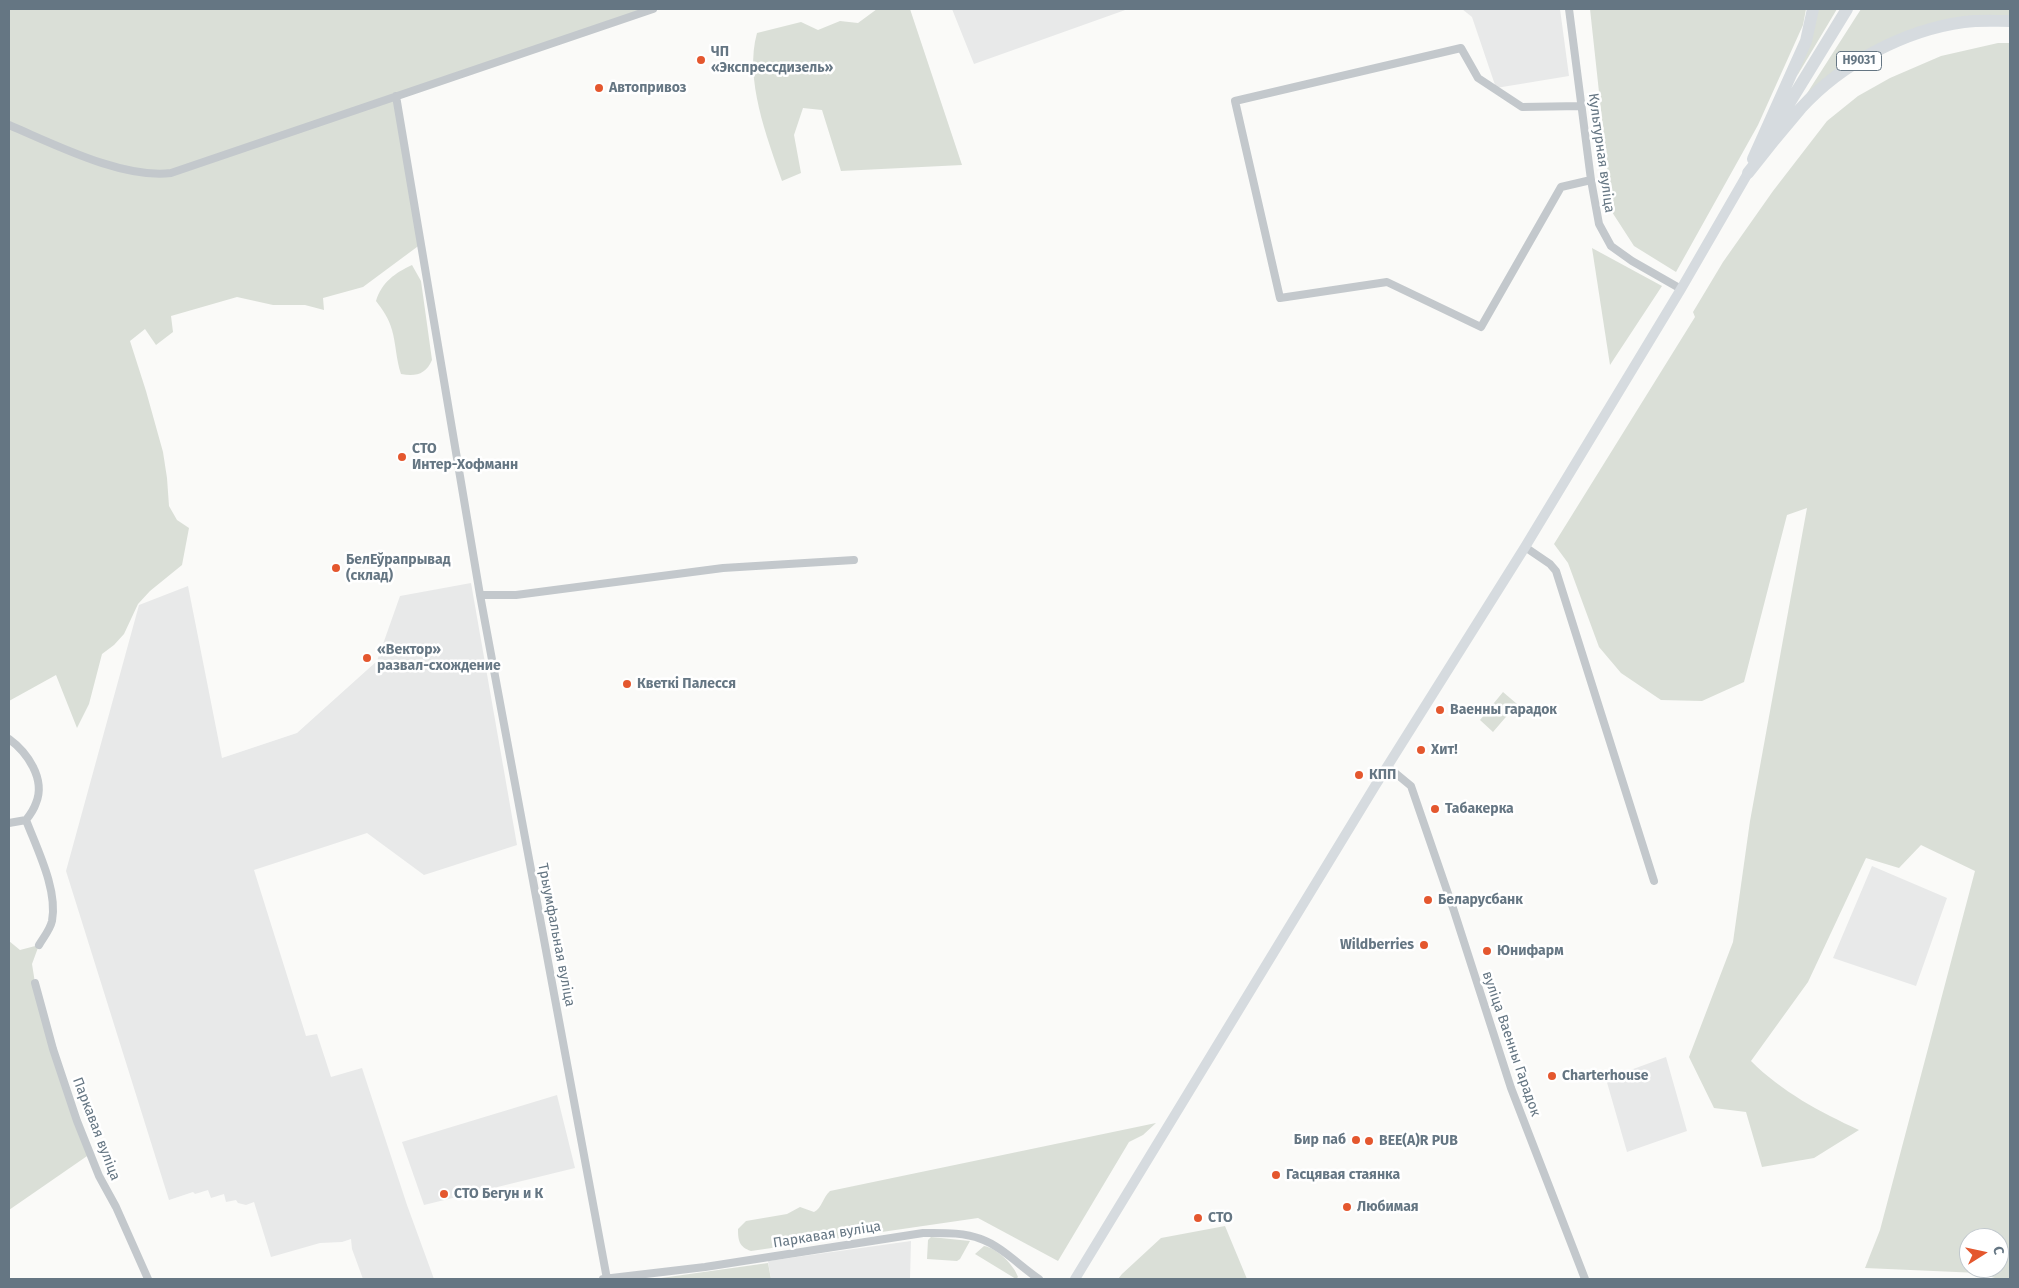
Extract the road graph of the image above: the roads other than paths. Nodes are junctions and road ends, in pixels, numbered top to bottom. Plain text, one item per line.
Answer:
1 (653, 9) edge
2 (1569, 9) edge
3 (1813, 9) edge
4 (1847, 9) edge
5 (2010, 21) edge
6 (396, 96) junction
7 (1581, 106) junction
8 (9, 125) edge
9 (1748, 172) junction
10 (1590, 180) junction
11 (1681, 289) junction
12 (1525, 547) junction
13 (854, 560) dead end
14 (480, 596) junction
15 (9, 739) edge
16 (1388, 767) junction
17 (26, 820) junction
18 (9, 823) edge
19 (1654, 881) dead end
20 (39, 946) dead end
21 (35, 982) dead end
22 (148, 1279) edge
23 (603, 1279) edge
24 (607, 1279) edge
25 (1039, 1279) edge
26 (1075, 1279) edge
27 (1585, 1279) edge

1 - 6 street
2 - 7 street, Культурная вуліца
3 - 9 highway, Н9031
4 - 9 highway, Н9031
5 - 9 highway, Н9031
6 - 8 street
6 - 14 street, Трыумфальная вуліца
7 - 10 street, Культурная вуліца
7 - 10 street
9 - 11 main road, Н9031
10 - 11 street, Культурная вуліца
11 - 12 main road, Н9031
12 - 16 main road, Н9031
12 - 19 street
13 - 14 street
14 - 24 street, Трыумфальная вуліца
15 - 17 street
16 - 26 main road, Н9031
16 - 27 street, вуліца Ваенны Гарадок
17 - 18 street
17 - 20 street
21 - 22 street, Паркавая вуліца
23 - 24 street, Паркавая вуліца
24 - 25 street, Паркавая вуліца

